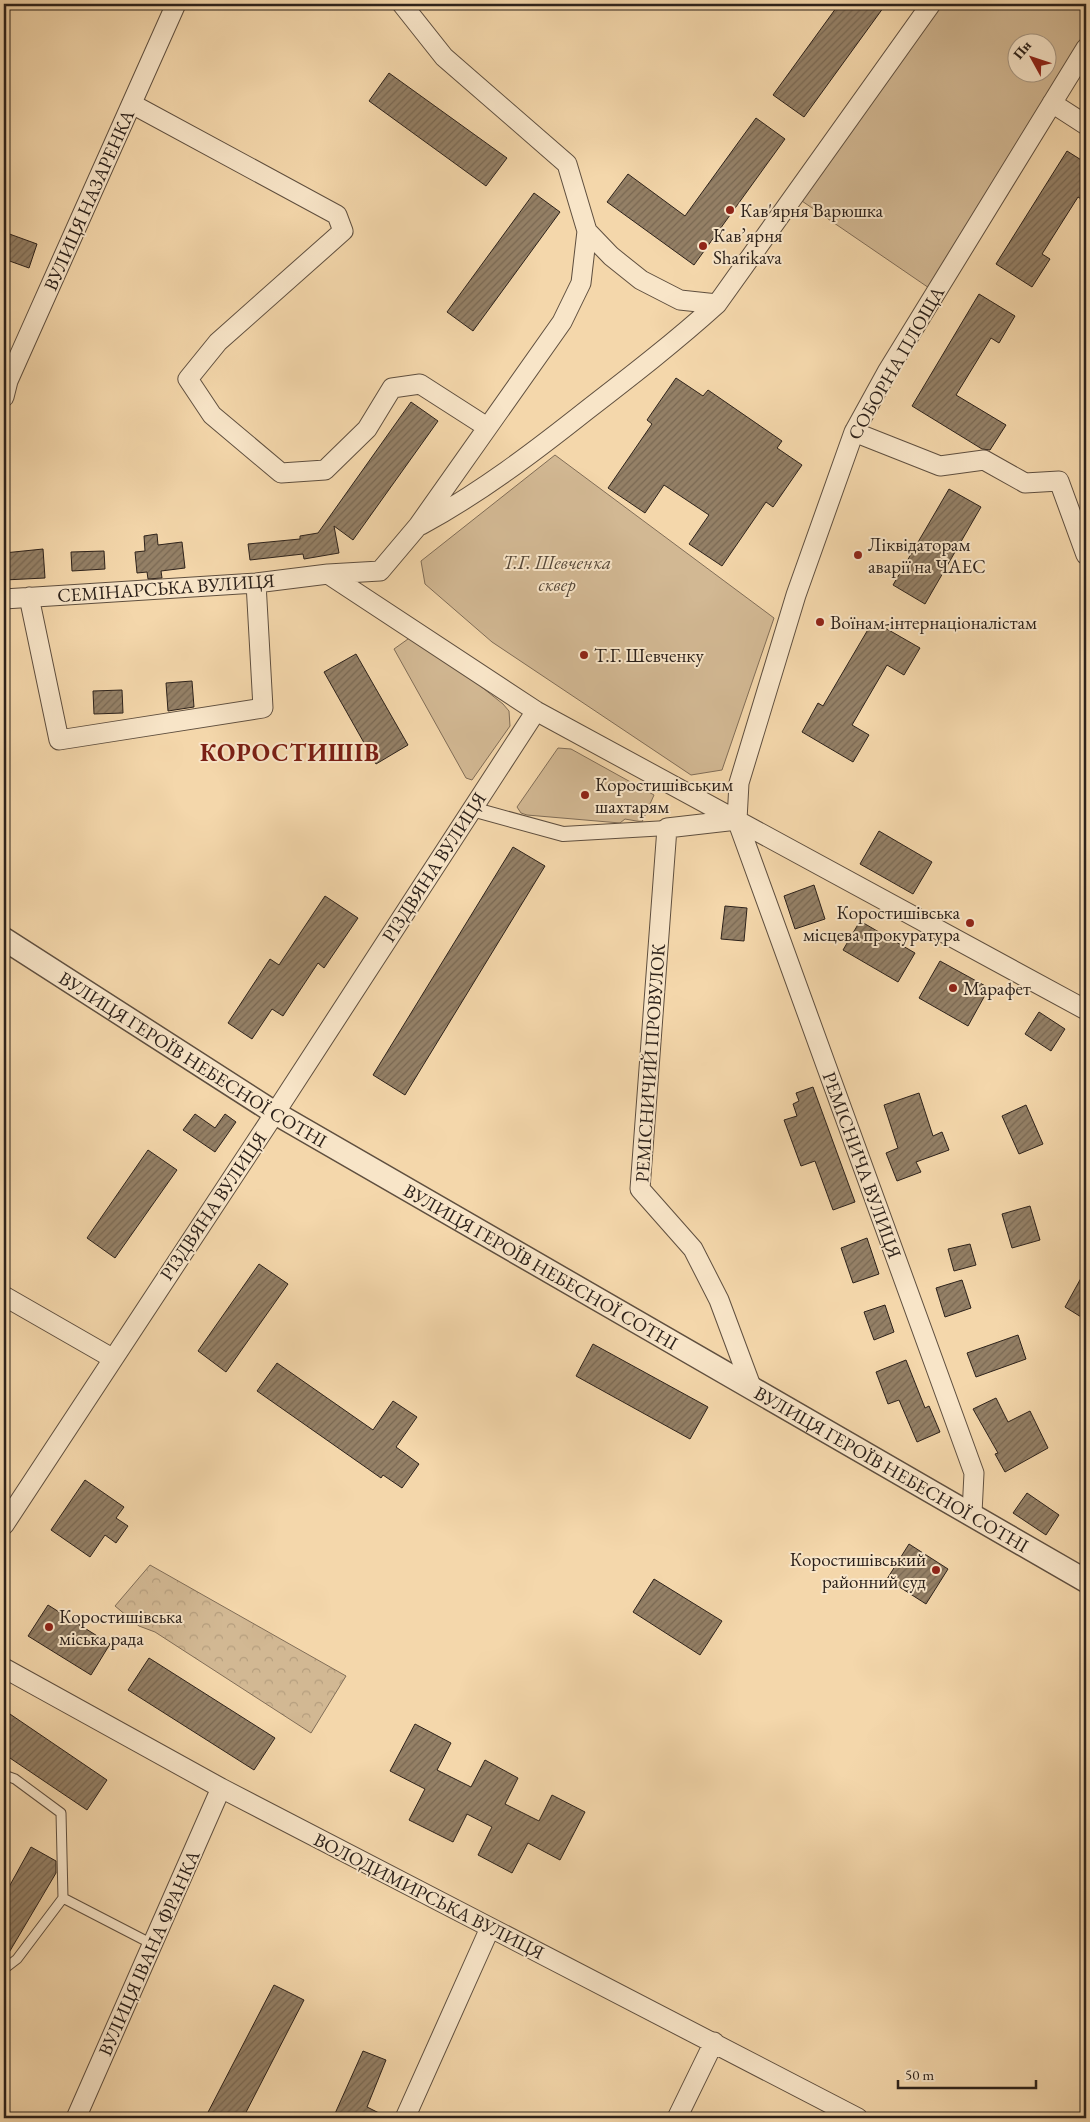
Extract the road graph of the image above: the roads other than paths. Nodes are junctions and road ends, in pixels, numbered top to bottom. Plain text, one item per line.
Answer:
1 (176, 4) edge
2 (402, 4) edge
3 (931, 4) edge
4 (1086, 48) edge
5 (1052, 103) junction
6 (132, 104) junction
7 (1086, 125) edge
8 (587, 231) junction
9 (717, 304) junction
10 (5, 386) edge
11 (487, 427) junction
12 (854, 432) junction
13 (418, 526) junction
14 (1086, 555) edge
15 (328, 574) junction
16 (256, 583) junction
17 (29, 597) junction
18 (4, 598) edge
19 (536, 712) junction
20 (472, 808) junction
21 (737, 820) junction
22 (667, 828) junction
23 (4, 939) edge
24 (1086, 1010) edge
25 (275, 1113) junction
26 (4, 1296) edge
27 (112, 1358) junction
28 (751, 1386) junction
29 (972, 1513) junction
30 (4, 1525) edge
31 (1086, 1581) edge
32 (4, 1668) edge
33 (4, 1775) edge
34 (221, 1788) junction
35 (63, 1898) junction
36 (490, 1928) junction
37 (152, 1944) junction
38 (4, 1969) edge
39 (714, 2042) junction
40 (76, 2118) edge
41 (405, 2118) edge
42 (677, 2118) edge
43 (858, 2118) edge

1 - 6 street, ВУЛИЦЯ НАЗАРЕНКА
2 - 8 street
3 - 9 street
4 - 5 street, СОБОРНА ПЛОЩА
5 - 7 street
5 - 12 street, СОБОРНА ПЛОЩА
6 - 10 street, ВУЛИЦЯ НАЗАРЕНКА
6 - 11 street
8 - 9 street
8 - 11 street, СЕМІНАРСЬКА ВУЛИЦЯ
9 - 13 street
11 - 13 street, СЕМІНАРСЬКА ВУЛИЦЯ
12 - 14 street
12 - 21 street, СОБОРНА ПЛОЩА
13 - 15 street, СЕМІНАРСЬКА ВУЛИЦЯ
15 - 16 street, СЕМІНАРСЬКА ВУЛИЦЯ
15 - 19 street
16 - 17 street, СЕМІНАРСЬКА ВУЛИЦЯ
16 - 17 street
17 - 18 street, СЕМІНАРСЬКА ВУЛИЦЯ
19 - 20 street, РІЗДВЯНА ВУЛИЦЯ
19 - 21 street
20 - 22 street
20 - 25 street, РІЗДВЯНА ВУЛИЦЯ
21 - 22 street
21 - 24 street
21 - 29 street, РЕМІСНИЧА ВУЛИЦЯ
22 - 28 street, РЕМІСНИЧИЙ ПРОВУЛОК
23 - 25 street, ВУЛИЦЯ ГЕРОЇВ НЕБЕСНОЇ СОТНІ
25 - 27 street, РІЗДВЯНА ВУЛИЦЯ
25 - 28 street, ВУЛИЦЯ ГЕРОЇВ НЕБЕСНОЇ СОТНІ
26 - 27 street
27 - 30 street, РІЗДВЯНА ВУЛИЦЯ
28 - 29 street, ВУЛИЦЯ ГЕРОЇВ НЕБЕСНОЇ СОТНІ
29 - 31 street, ВУЛИЦЯ ГЕРОЇВ НЕБЕСНОЇ СОТНІ
32 - 34 street, ВОЛОДИМИРСЬКА ВУЛИЦЯ
33 - 35 lane
34 - 36 street, ВОЛОДИМИРСЬКА ВУЛИЦЯ
34 - 37 street, ВУЛИЦЯ ІВАНА ФРАНКА
35 - 37 lane
35 - 38 lane
36 - 39 street, ВОЛОДИМИРСЬКА ВУЛИЦЯ
36 - 41 street
37 - 40 street, ВУЛИЦЯ ІВАНА ФРАНКА
39 - 42 street
39 - 43 street, ВОЛОДИМИРСЬКА ВУЛИЦЯ

